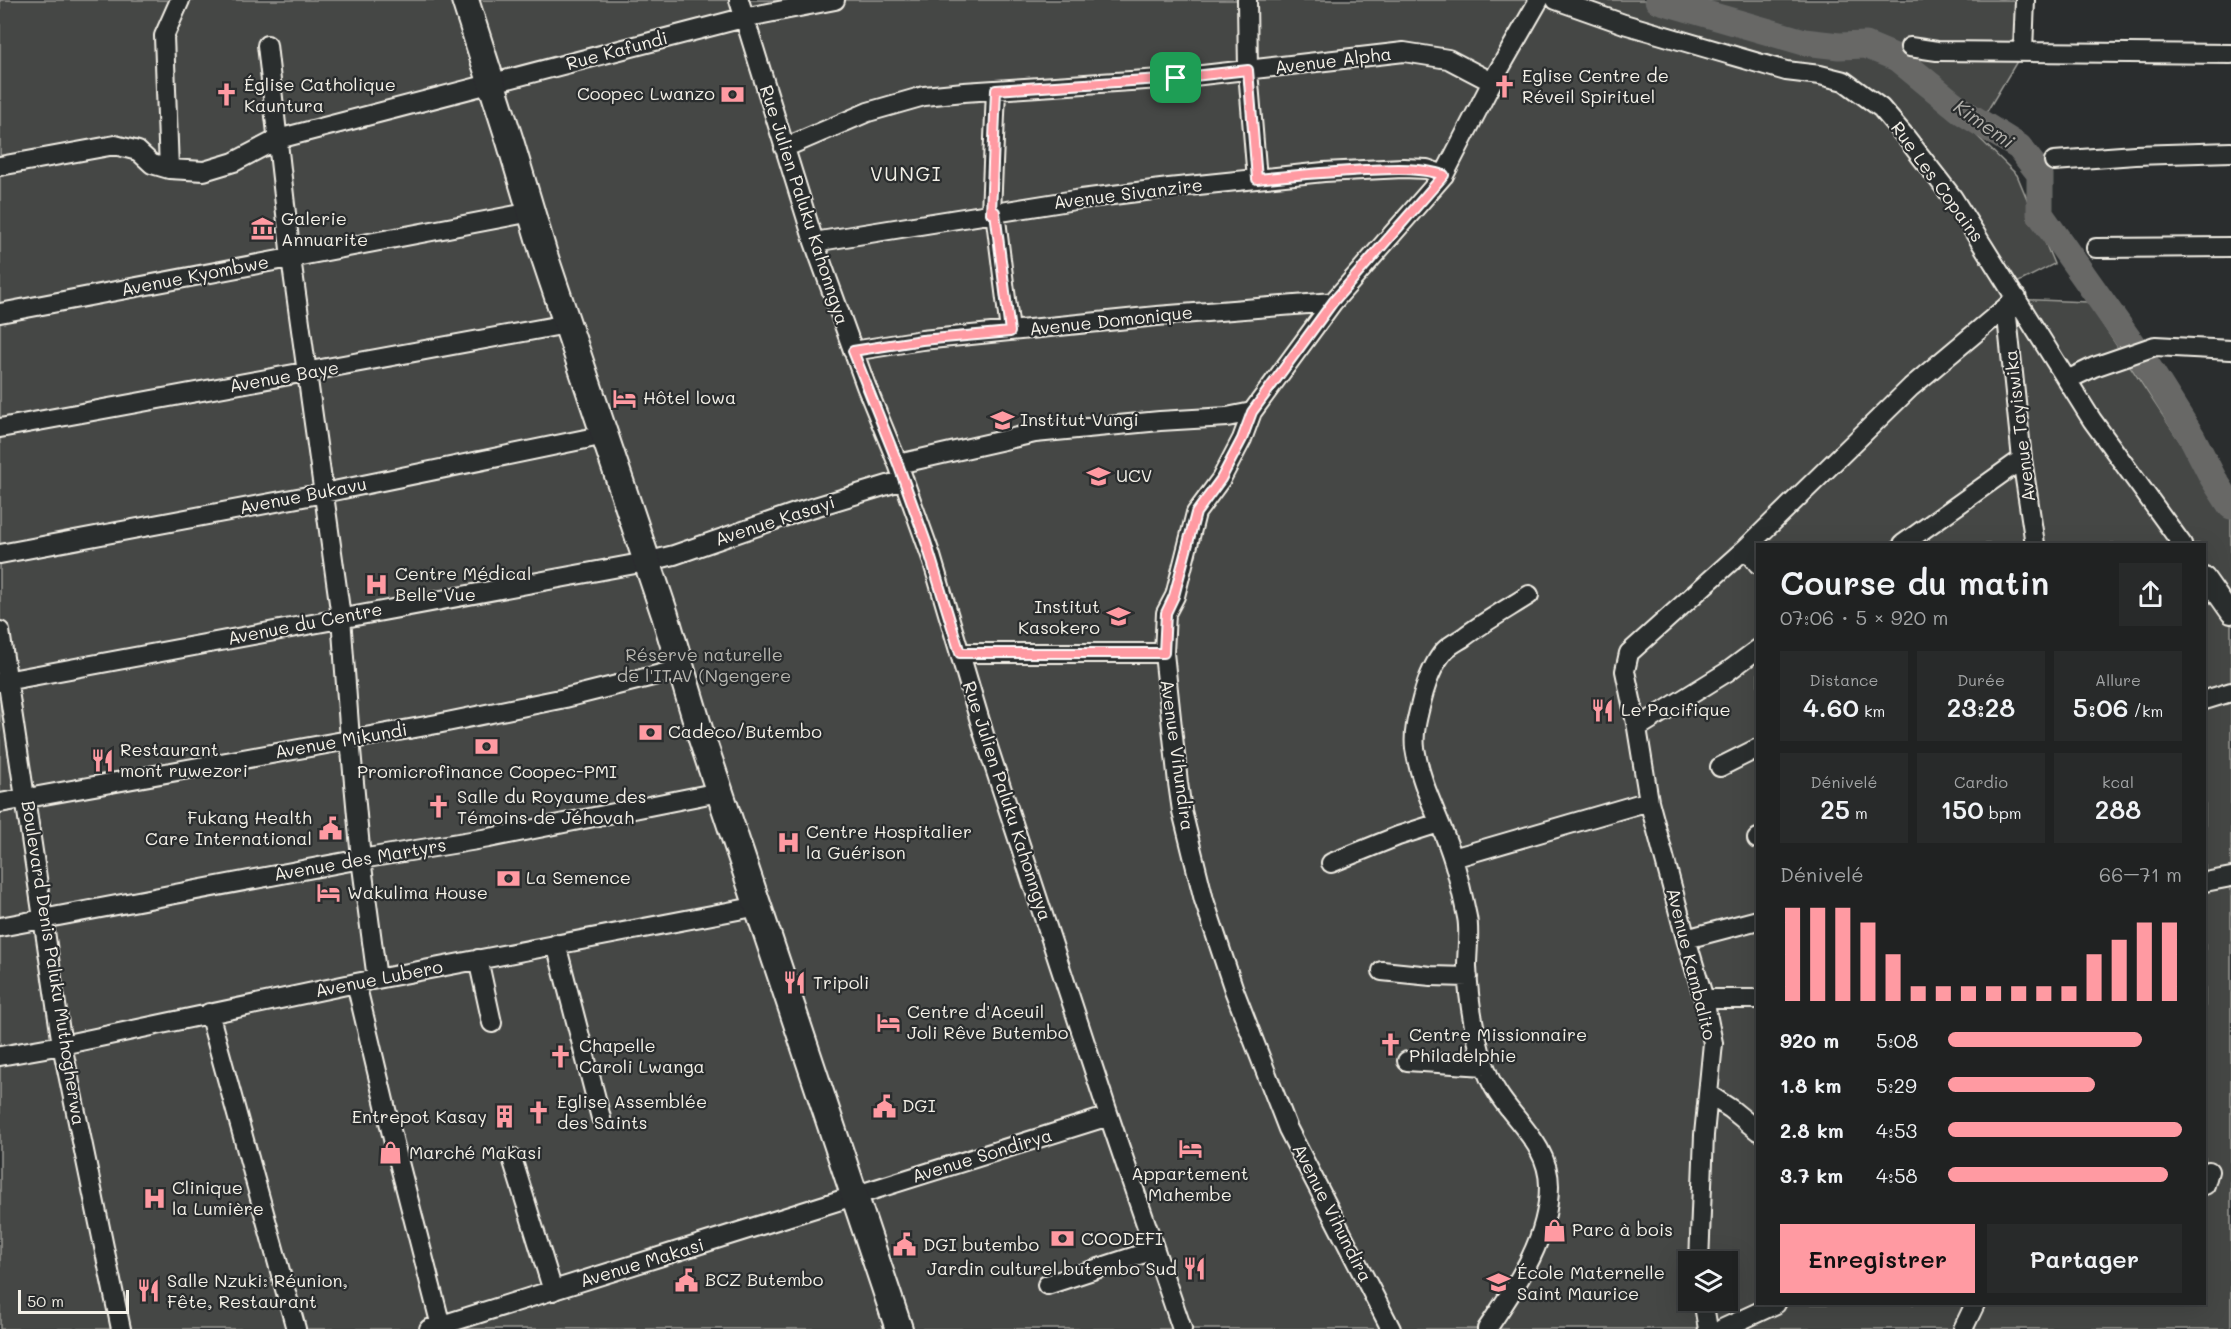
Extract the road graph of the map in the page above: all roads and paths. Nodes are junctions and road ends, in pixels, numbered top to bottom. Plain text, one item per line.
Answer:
1 (180, 0) edge
2 (465, 0) edge
3 (836, 0) edge
4 (1247, 0) edge
5 (1539, 0) edge
6 (1556, 0) edge
7 (2025, 0) edge
8 (741, 9) edge
9 (267, 45) dead end
10 (1910, 47) dead end
11 (2023, 50) junction
12 (2231, 54) edge
13 (1248, 70) junction
14 (1492, 82) junction
15 (491, 85) junction
16 (996, 90) junction
17 (278, 139) junction
18 (784, 148) junction
19 (2231, 152) edge
20 (2054, 161) dead end
21 (0, 166) edge
22 (169, 169) junction
23 (1444, 175) junction
24 (1257, 179) junction
25 (531, 212) junction
26 (993, 213) junction
27 (814, 242) junction
28 (2231, 247) edge
29 (2096, 248) dead end
30 (291, 258) junction
31 (1333, 302) junction
32 (2011, 302) junction
33 (0, 313) edge
34 (567, 324) junction
35 (1010, 332) junction
36 (2231, 350) edge
37 (853, 351) junction
38 (308, 372) junction
39 (2067, 380) junction
40 (1252, 412) junction
41 (0, 428) edge
42 (605, 435) junction
43 (2022, 459) junction
44 (901, 472) junction
45 (324, 493) junction
46 (1904, 543) edge
47 (2035, 543) edge
48 (2181, 543) edge
49 (1746, 548) junction
50 (0, 554) edge
51 (1756, 561) edge
52 (646, 562) junction
53 (2206, 578) edge
54 (1528, 596) dead end
55 (2231, 614) edge
56 (341, 617) junction
57 (0, 631) edge
58 (1756, 651) edge
59 (960, 653) junction
60 (1164, 653) junction
61 (681, 669) junction
62 (4, 681) edge
63 (2231, 692) edge
64 (2206, 700) edge
65 (1638, 728) junction
66 (350, 739) junction
67 (1756, 749) edge
68 (1720, 767) dead end
69 (719, 792) junction
70 (26, 798) junction
71 (1648, 801) junction
72 (0, 803) edge
73 (1438, 824) junction
74 (1453, 858) junction
75 (361, 860) junction
76 (1331, 863) dead end
77 (2231, 876) edge
78 (2206, 882) edge
79 (759, 906) junction
80 (42, 919) junction
81 (1756, 921) edge
82 (0, 927) edge
83 (1686, 939) junction
84 (556, 944) junction
85 (478, 959) junction
86 (1382, 971) dead end
87 (1468, 977) junction
88 (377, 979) junction
89 (356, 983) junction
90 (1704, 999) junction
91 (1756, 999) edge
92 (209, 1013) junction
93 (492, 1023) dead end
94 (62, 1044) junction
95 (0, 1056) edge
96 (1407, 1061) dead end
97 (1485, 1066) junction
98 (1707, 1094) junction
99 (1109, 1116) junction
100 (601, 1118) dead end
101 (1756, 1129) edge
102 (512, 1158) dead end
103 (855, 1196) junction
104 (1155, 1250) junction
105 (1699, 1251) edge
106 (1047, 1285) dead end
107 (553, 1291) junction
108 (1774, 1305) edge
109 (1975, 1305) edge
110 (1705, 1311) edge
111 (435, 1327) edge
112 (895, 1328) edge
113 (121, 1329) edge
114 (296, 1329) edge
115 (1182, 1329) edge
116 (1391, 1329) edge
117 (1487, 1329) edge
118 (1708, 1329) edge
119 (1722, 1329) edge
120 (1963, 1329) edge

1 - 22 street
2 - 15 highway
3 - 8 street
4 - 13 street
5 - 14 street, Avenue Vihundira
6 - 32 street, Rue Les Copains
7 - 11 street
8 - 15 street, Rue Kafundi
8 - 18 street, Rue Julien Paluku Kahonngya
9 - 17 street
10 - 11 street
11 - 12 street
13 - 14 street, Avenue Alpha
13 - 16 street, Avenue Alpha
13 - 24 street
14 - 23 street, Avenue Vihundira
15 - 17 street, Rue Kafundi
15 - 25 highway
16 - 18 street, Avenue Alpha
16 - 26 street
17 - 22 street, Rue Kafundi
17 - 30 street
18 - 27 street, Rue Julien Paluku Kahonngya
19 - 20 street
21 - 22 street
23 - 24 street, Avenue Sivanzire
23 - 31 street, Avenue Vihundira
24 - 26 street, Avenue Sivanzire
25 - 30 street, Avenue Kyombwe
25 - 34 highway
26 - 27 street, Avenue Sivanzire
26 - 35 street
27 - 37 street, Rue Julien Paluku Kahonngya
28 - 29 street
30 - 33 street, Avenue Kyombwe
30 - 38 street
31 - 35 street, Avenue Domonique
31 - 40 street, Avenue Vihundira
32 - 39 street, Rue Les Copains
32 - 43 street, Avenue Tayiswika
32 - 49 street
34 - 38 street, Avenue Baye
34 - 42 highway
35 - 37 street, Avenue Domonique
36 - 39 street
37 - 44 street, Rue Julien Paluku Kahonngya
38 - 41 street, Avenue Baye
38 - 45 street
39 - 48 street, Rue Les Copains
40 - 44 street, Avenue Kasayi
40 - 60 street, Avenue Vihundira
42 - 45 street, Avenue Bukavu
42 - 52 highway
43 - 46 street
43 - 47 street, Avenue Tayiswika
44 - 52 street, Avenue Kasayi
44 - 59 street, Rue Julien Paluku Kahonngya
45 - 50 street, Avenue Bukavu
45 - 56 street
49 - 51 street
49 - 65 street, Avenue Kambalito
52 - 56 street, Avenue du Centre
52 - 61 highway
53 - 55 street
54 - 73 street
56 - 62 street, Avenue du Centre
56 - 66 street
57 - 62 street, Boulevard Denis Paluku Muthogherwa
58 - 65 street
59 - 60 street
59 - 99 street, Rue Julien Paluku Kahonngya
60 - 116 street, Avenue Vihundira
61 - 66 street, Avenue Mikundi
61 - 69 highway
62 - 70 street, Boulevard Denis Paluku Muthogherwa
63 - 64 street
65 - 71 street, Avenue Kambalito
66 - 70 street, Avenue Mikundi
66 - 75 street
67 - 68 street
69 - 75 street, Avenue des Martyrs
69 - 79 highway
70 - 72 street, Avenue Mikundi
70 - 80 street, Boulevard Denis Paluku Muthogherwa
71 - 74 street
71 - 83 street, Avenue Kambalito
73 - 74 street
73 - 76 street
74 - 87 street
75 - 80 street, Avenue des Martyrs
75 - 88 street
77 - 78 street
79 - 84 street, Avenue Lubero
79 - 103 highway
80 - 82 street, Avenue des Martyrs
80 - 94 street, Boulevard Denis Paluku Muthogherwa
81 - 83 street
83 - 90 street, Avenue Kambalito
84 - 85 street, Avenue Lubero
84 - 100 street
85 - 88 street, Avenue Lubero
85 - 93 street
86 - 87 street
87 - 97 street
88 - 89 street, Avenue Lubero
89 - 92 street, Avenue Lubero
89 - 111 street
90 - 91 street
90 - 98 street, Avenue Kambalito
92 - 94 street, Avenue Lubero
92 - 114 street
94 - 95 street, Avenue Lubero
94 - 113 street, Boulevard Denis Paluku Muthogherwa
96 - 97 street
97 - 117 street
98 - 101 street
98 - 105 street, Avenue Kambalito
99 - 103 street, Avenue Sondirya
99 - 104 street, Rue Julien Paluku Kahonngya
102 - 107 street
103 - 107 street, Avenue Makasi
103 - 112 highway
104 - 106 street
104 - 115 street, Rue Julien Paluku Kahonngya
107 - 111 street, Avenue Makasi
108 - 119 street
109 - 120 street
110 - 118 street

